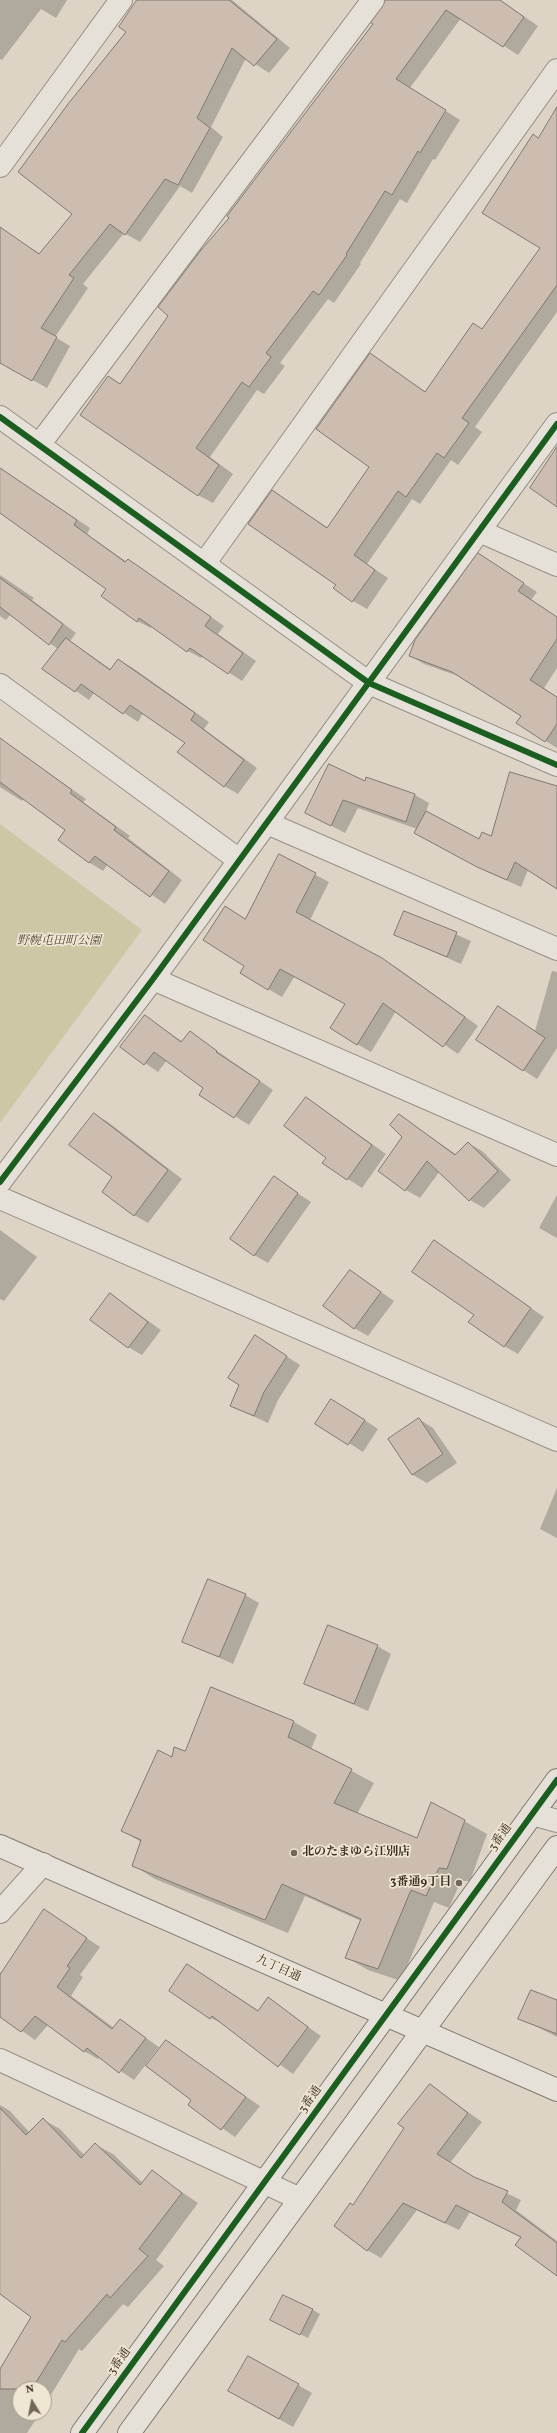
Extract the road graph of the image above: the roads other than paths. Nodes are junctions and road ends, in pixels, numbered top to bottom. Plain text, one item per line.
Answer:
1 (121, 0) edge
2 (373, 0) edge
3 (557, 70) edge
4 (0, 166) edge
5 (0, 417) edge
6 (557, 424) edge
7 (39, 445) junction
8 (479, 531) junction
9 (204, 564) junction
10 (557, 566) edge
11 (368, 683) junction
12 (0, 685) edge
13 (557, 765) edge
14 (266, 823) junction
15 (239, 860) junction
16 (557, 949) edge
17 (153, 979) junction
18 (557, 1155) edge
19 (0, 1182) edge
20 (0, 1198) edge
21 (557, 1440) edge
22 (557, 1780) edge
23 (532, 1814) junction
24 (557, 1821) edge
25 (0, 1846) edge
26 (557, 1847) edge
27 (43, 1864) junction
28 (0, 1912) edge
29 (385, 2016) junction
30 (423, 2031) junction
31 (0, 2060) edge
32 (557, 2090) edge
33 (266, 2181) junction
34 (300, 2199) junction
35 (82, 2433) edge
36 (130, 2433) edge

1 - 4 street
2 - 7 street
3 - 9 street
5 - 7 street
6 - 8 street
7 - 9 street
8 - 10 street
8 - 11 street
9 - 11 street
11 - 13 street
11 - 14 street
12 - 15 street
14 - 15 street
14 - 16 street
15 - 17 street
17 - 18 street
17 - 19 street
20 - 21 street
22 - 23 street, 3番通
23 - 24 street
23 - 29 street, 3番通
25 - 27 street, 九丁目通
26 - 30 street
27 - 28 street
27 - 29 street, 九丁目通
29 - 30 street, 九丁目通
29 - 33 street, 3番通
30 - 32 street, 九丁目通
30 - 34 street
31 - 33 street
33 - 34 street
33 - 35 street, 3番通
34 - 36 street

